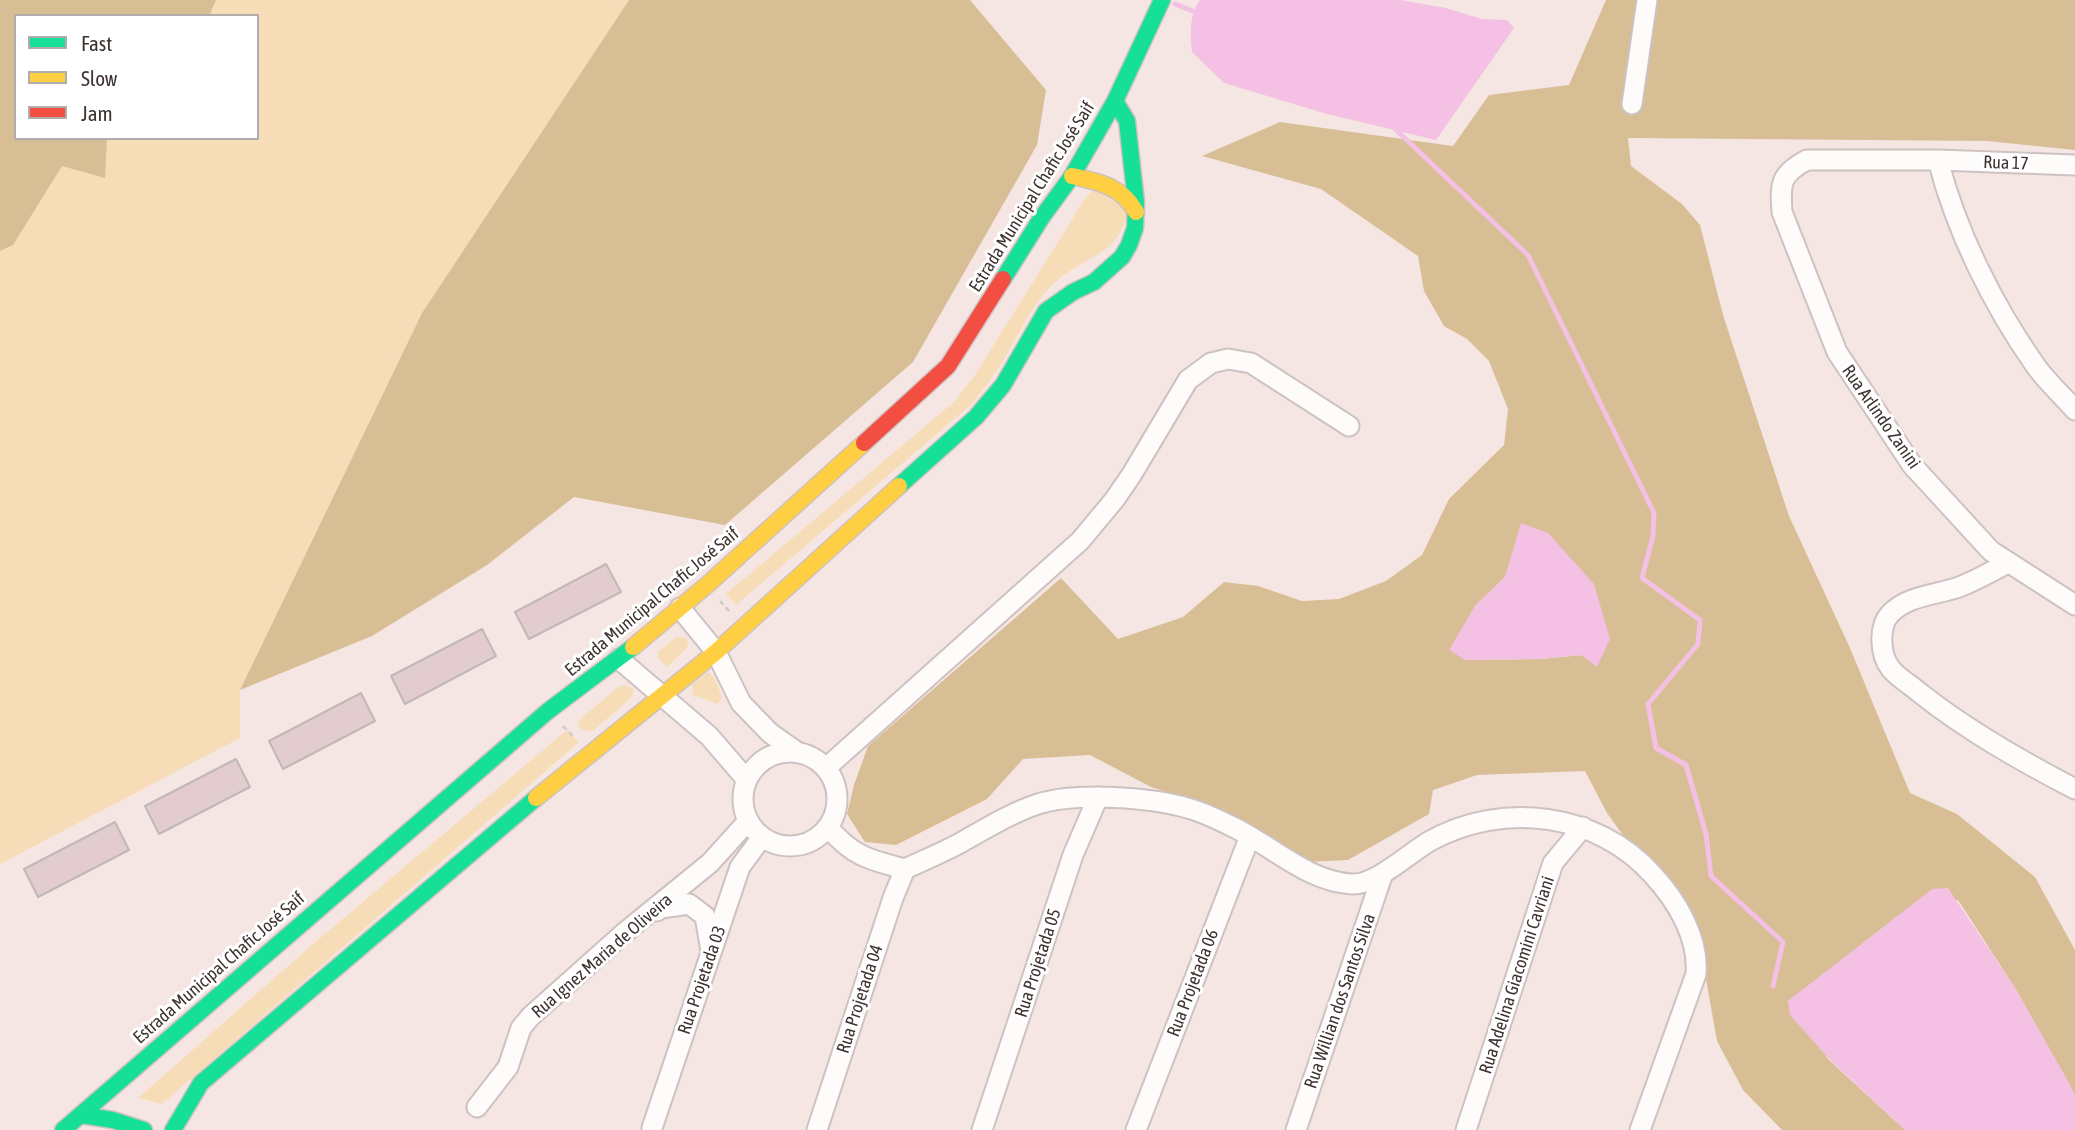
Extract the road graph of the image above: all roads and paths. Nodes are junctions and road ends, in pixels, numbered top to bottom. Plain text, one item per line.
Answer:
1 (1162, 0) edge
2 (1647, 0) edge
3 (1115, 101) junction
4 (1632, 104) dead end
5 (1938, 160) junction
6 (2075, 165) edge
7 (1790, 169) joint
8 (1072, 176) junction
9 (1136, 212) junction
10 (2075, 410) edge
11 (1349, 426) dead end
12 (2008, 563) junction
13 (707, 585) junction
14 (2075, 605) edge
15 (680, 608) junction
16 (743, 628) junction
17 (716, 652) junction
18 (619, 659) junction
19 (661, 697) junction
20 (548, 711) junction
21 (797, 752) junction
22 (589, 753) junction
23 (826, 768) junction
24 (747, 780) junction
25 (2075, 789) edge
26 (1098, 797) junction
27 (748, 821) junction
28 (828, 827) junction
29 (1583, 827) junction
30 (1250, 836) junction
31 (762, 837) junction
32 (905, 869) junction
33 (1383, 873) junction
34 (624, 933) junction
35 (711, 952) junction
36 (477, 1107) dead end
37 (81, 1115) junction
38 (652, 1128) dead end
39 (63, 1130) edge
40 (144, 1130) edge
41 (173, 1130) edge
42 (817, 1130) edge
43 (982, 1130) edge
44 (1136, 1130) edge
45 (1296, 1130) edge
46 (1466, 1130) edge
47 (1640, 1130) edge

1 - 3 street
2 - 4 street
3 - 8 street, Estrada Municipal Chafic José Saif
3 - 9 street, Estrada Municipal Chafic José Saif
5 - 6 street, Rua 17
5 - 7 street, Rua 17
5 - 10 street
7 - 12 street, Rua Arlindo Zanini
8 - 9 street
8 - 13 street, Estrada Municipal Chafic José Saif
9 - 16 street, Estrada Municipal Chafic José Saif
11 - 23 street
12 - 14 street, Rua Arlindo Zanini
12 - 25 street
13 - 15 street, Estrada Municipal Chafic José Saif
13 - 16 path
15 - 17 street
15 - 18 street, Estrada Municipal Chafic José Saif
16 - 17 street, Estrada Municipal Chafic José Saif
17 - 19 street, Estrada Municipal Chafic José Saif
17 - 21 street
18 - 19 street
18 - 20 street, Estrada Municipal Chafic José Saif
19 - 22 street, Estrada Municipal Chafic José Saif
19 - 24 street
20 - 22 path
20 - 37 street, Estrada Municipal Chafic José Saif
21 - 23 street
21 - 24 street
22 - 41 street, Estrada Municipal Chafic José Saif
23 - 28 street
24 - 27 street
26 - 30 street
26 - 32 street
26 - 43 street, Rua Projetada 05
27 - 31 street
27 - 34 street, Rua Ignez Maria de Oliveira
28 - 31 street
28 - 32 street
29 - 33 street
29 - 46 street, Rua Adelina Giacomini Cavriani
29 - 47 street
30 - 33 street
30 - 44 street, Rua Projetada 06
31 - 35 street, Rua Projetada 03
32 - 42 street, Rua Projetada 04
33 - 45 street, Rua Willian dos Santos Silva
34 - 35 street
34 - 36 street, Rua Ignez Maria de Oliveira
35 - 38 street, Rua Projetada 03
37 - 39 street, Estrada Municipal Chafic José Saif
37 - 40 street

